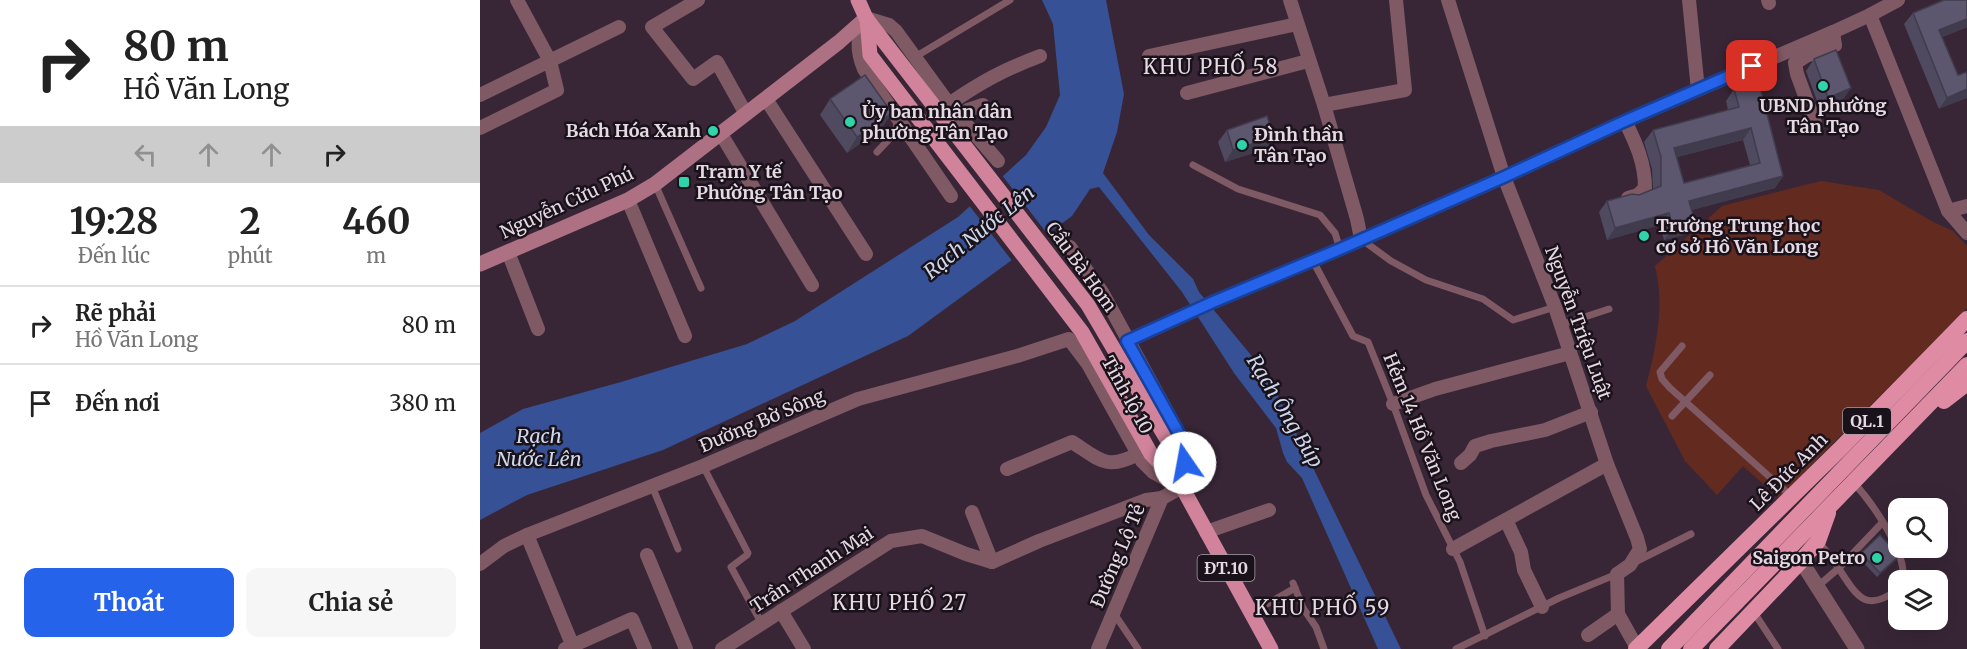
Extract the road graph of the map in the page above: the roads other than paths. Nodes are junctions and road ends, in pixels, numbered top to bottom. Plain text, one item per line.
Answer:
1 (518, 0) edge
2 (698, 0) edge
3 (858, 0) edge
4 (1010, 0) edge
5 (1290, 0) edge
6 (1396, 0) edge
7 (1448, 0) edge
8 (1689, 0) edge
9 (1898, 0) edge
10 (1870, 15) junction
11 (866, 18) junction
12 (1297, 24) junction
13 (619, 27) dead end
14 (1833, 32) junction
15 (1040, 56) dead end
16 (1149, 56) dead end
17 (915, 57) junction
18 (550, 61) junction
19 (1308, 61) junction
20 (1698, 90) junction
21 (1187, 93) dead end
22 (480, 95) edge
23 (766, 99) junction
24 (949, 104) junction
25 (982, 105) dead end
26 (1324, 105) junction
27 (746, 114) junction
28 (959, 116) junction
29 (899, 118) junction
30 (1625, 121) junction
31 (1815, 123) dead end
32 (480, 128) edge
33 (721, 134) junction
34 (877, 152) dead end
35 (998, 161) dead end
36 (1193, 165) dead end
37 (1504, 177) junction
38 (655, 184) junction
39 (951, 196) dead end
40 (1628, 198) edge
41 (628, 200) junction
42 (1967, 206) edge
43 (1948, 212) junction
44 (1967, 233) edge
45 (1361, 239) junction
46 (1070, 247) dead end
47 (1340, 249) junction
48 (508, 252) junction
49 (866, 254) dead end
50 (1313, 261) junction
51 (480, 264) edge
52 (812, 285) dead end
53 (701, 288) dead end
54 (1555, 307) junction
55 (1609, 309) dead end
56 (1967, 319) edge
57 (1560, 325) junction
58 (538, 329) dead end
59 (685, 336) dead end
60 (1069, 339) joint
61 (1127, 341) junction
62 (1967, 341) edge
63 (1682, 346) dead end
64 (1570, 353) junction
65 (1967, 365) edge
66 (1710, 375) dead end
67 (1967, 382) edge
68 (1900, 387) junction
69 (1686, 403) junction
70 (1393, 404) junction
71 (1591, 412) junction
72 (1672, 416) dead end
73 (1906, 427) junction
74 (1169, 443) joint
75 (1867, 443) junction
76 (1144, 454) junction
77 (1461, 463) dead end
78 (1607, 464) junction
79 (703, 466) junction
80 (1007, 469) dead end
81 (1853, 483) junction
82 (652, 486) junction
83 (1182, 487) junction
84 (1162, 498) junction
85 (1798, 502) junction
86 (1269, 510) dead end
87 (972, 512) dead end
88 (1506, 520) junction
89 (1882, 523) junction
90 (1206, 532) junction
91 (1769, 532) junction
92 (1691, 534) dead end
93 (527, 535) junction
94 (1811, 537) junction
95 (678, 549) dead end
96 (1453, 549) junction
97 (646, 555) dead end
98 (1792, 559) junction
99 (992, 561) junction
100 (480, 564) edge
101 (1630, 565) junction
102 (1839, 568) junction
103 (1903, 570) edge
104 (1617, 574) junction
105 (1818, 586) junction
106 (1888, 596) edge
107 (1542, 607) junction
108 (781, 611) junction
109 (1753, 611) junction
110 (1113, 612) junction
111 (1251, 613) junction
112 (1618, 614) junction
113 (762, 624) junction
114 (1588, 635) dead end
115 (1485, 636) junction
116 (570, 648) edge
117 (1636, 648) edge
118 (645, 649) edge
119 (686, 649) edge
120 (722, 649) edge
121 (804, 649) edge
122 (1098, 649) edge
123 (1138, 649) edge
124 (1271, 649) edge
125 (1324, 649) edge
126 (1456, 649) edge
127 (1655, 649) edge
128 (1669, 649) edge
129 (1691, 649) edge
130 (1707, 649) edge
131 (1717, 649) edge
132 (1778, 649) edge
133 (1857, 649) edge

1 - 18 street
2 - 27 street
3 - 11 main road, ĐT.10
4 - 17 lane
5 - 12 street
6 - 26 street
7 - 37 street, Nguyễn Triệu Luật
8 - 20 street
9 - 10 street
10 - 14 street
10 - 43 street
11 - 17 street
11 - 23 main road, Nguyễn Cửu Phú
11 - 29 street
11 - 74 main road, Cầu Bà Hom / ĐT.10
11 - 76 main road, Cầu Bà Hom / ĐT.10
12 - 16 street
12 - 19 street
13 - 18 street
14 - 20 street
14 - 31 street
15 - 24 street
17 - 24 street
18 - 22 street
18 - 32 street
19 - 21 street
19 - 26 street
20 - 30 street
23 - 27 main road, Nguyễn Cửu Phú
23 - 49 street
24 - 28 street
25 - 28 street
26 - 45 street
27 - 33 main road, Nguyễn Cửu Phú
28 - 35 street
29 - 34 lane
29 - 39 street
30 - 37 street
30 - 40 street
33 - 38 main road, Nguyễn Cửu Phú
33 - 52 street
36 - 47 lane
37 - 45 street
37 - 54 street, Nguyễn Triệu Luật
38 - 41 main road, Nguyễn Cửu Phú
38 - 53 lane
41 - 48 main road, Nguyễn Cửu Phú
41 - 59 street
42 - 43 street
43 - 44 street
45 - 47 street
45 - 54 lane
46 - 61 street, Tỉnh lộ 10
47 - 50 street
48 - 51 main road, Nguyễn Cửu Phú
48 - 58 street
50 - 61 street
50 - 70 lane, Hẻm 14 Hồ Văn Long
54 - 57 street, Nguyễn Triệu Luật
55 - 57 lane
56 - 68 highway, Lê Đức Anh / QL.1
57 - 64 street, Nguyễn Triệu Luật
60 - 76 street, Tỉnh lộ 10
60 - 79 street, Đường Bờ Sông
61 - 83 street, Tỉnh lộ 10
62 - 75 highway, Lê Đức Anh / QL.1
63 - 69 lane
64 - 70 street
64 - 71 street, Nguyễn Triệu Luật
65 - 73 highway, QL.1
66 - 69 lane
67 - 73 highway, QL.1
68 - 75 highway
68 - 85 highway, Lê Đức Anh / QL.1
69 - 72 lane
69 - 85 lane
70 - 96 lane, Hẻm 14 Hồ Văn Long
71 - 77 street
71 - 78 street, Nguyễn Triệu Luật
73 - 81 highway, QL.1
74 - 83 main road, Tỉnh lộ 10 / ĐT.10
75 - 85 highway, Lê Đức Anh / QL.1
76 - 80 street
76 - 83 main road, Tỉnh lộ 10 / ĐT.10
78 - 88 street
78 - 101 street, Nguyễn Triệu Luật
79 - 82 street, Đường Bờ Sông
79 - 113 lane
81 - 89 lane
81 - 94 highway, QL.1
82 - 93 street, Đường Bờ Sông
82 - 95 lane
83 - 84 street, Đường Lộ Tẻ
83 - 90 main road, Tỉnh lộ 10 / ĐT.10
84 - 99 street
84 - 110 street, Đường Lộ Tẻ
85 - 91 highway
85 - 91 highway, QL.1
86 - 90 street
87 - 99 street
88 - 96 street
88 - 107 street
89 - 102 lane
89 - 103 lane
90 - 111 main road, Tỉnh lộ 10 / ĐT.10
91 - 117 highway, Lê Đức Anh / QL.1
91 - 127 highway, QL.1
91 - 128 highway, QL.1
92 - 101 lane
93 - 100 street, Đường Bờ Sông
93 - 116 street
94 - 98 highway, QL.1
94 - 102 lane
96 - 115 lane, Hẻm 14 Hồ Văn Long
97 - 119 street
98 - 105 street
98 - 109 highway, QL.1
98 - 129 highway, QL.1
98 - 130 highway, QL.1
99 - 108 street, Trần Thanh Mại
101 - 104 street
102 - 105 lane
102 - 106 lane
104 - 107 lane
104 - 112 street
105 - 133 street
107 - 115 lane
108 - 113 street, Trần Thanh Mại
108 - 121 street
109 - 131 highway, QL.1
109 - 132 lane
110 - 122 street, Đường Lộ Tẻ
110 - 123 lane
111 - 124 main road, Tỉnh lộ 10 / ĐT.10
111 - 125 lane
112 - 114 street
112 - 117 street
113 - 120 street, Trần Thanh Mại
115 - 126 lane
116 - 118 street

